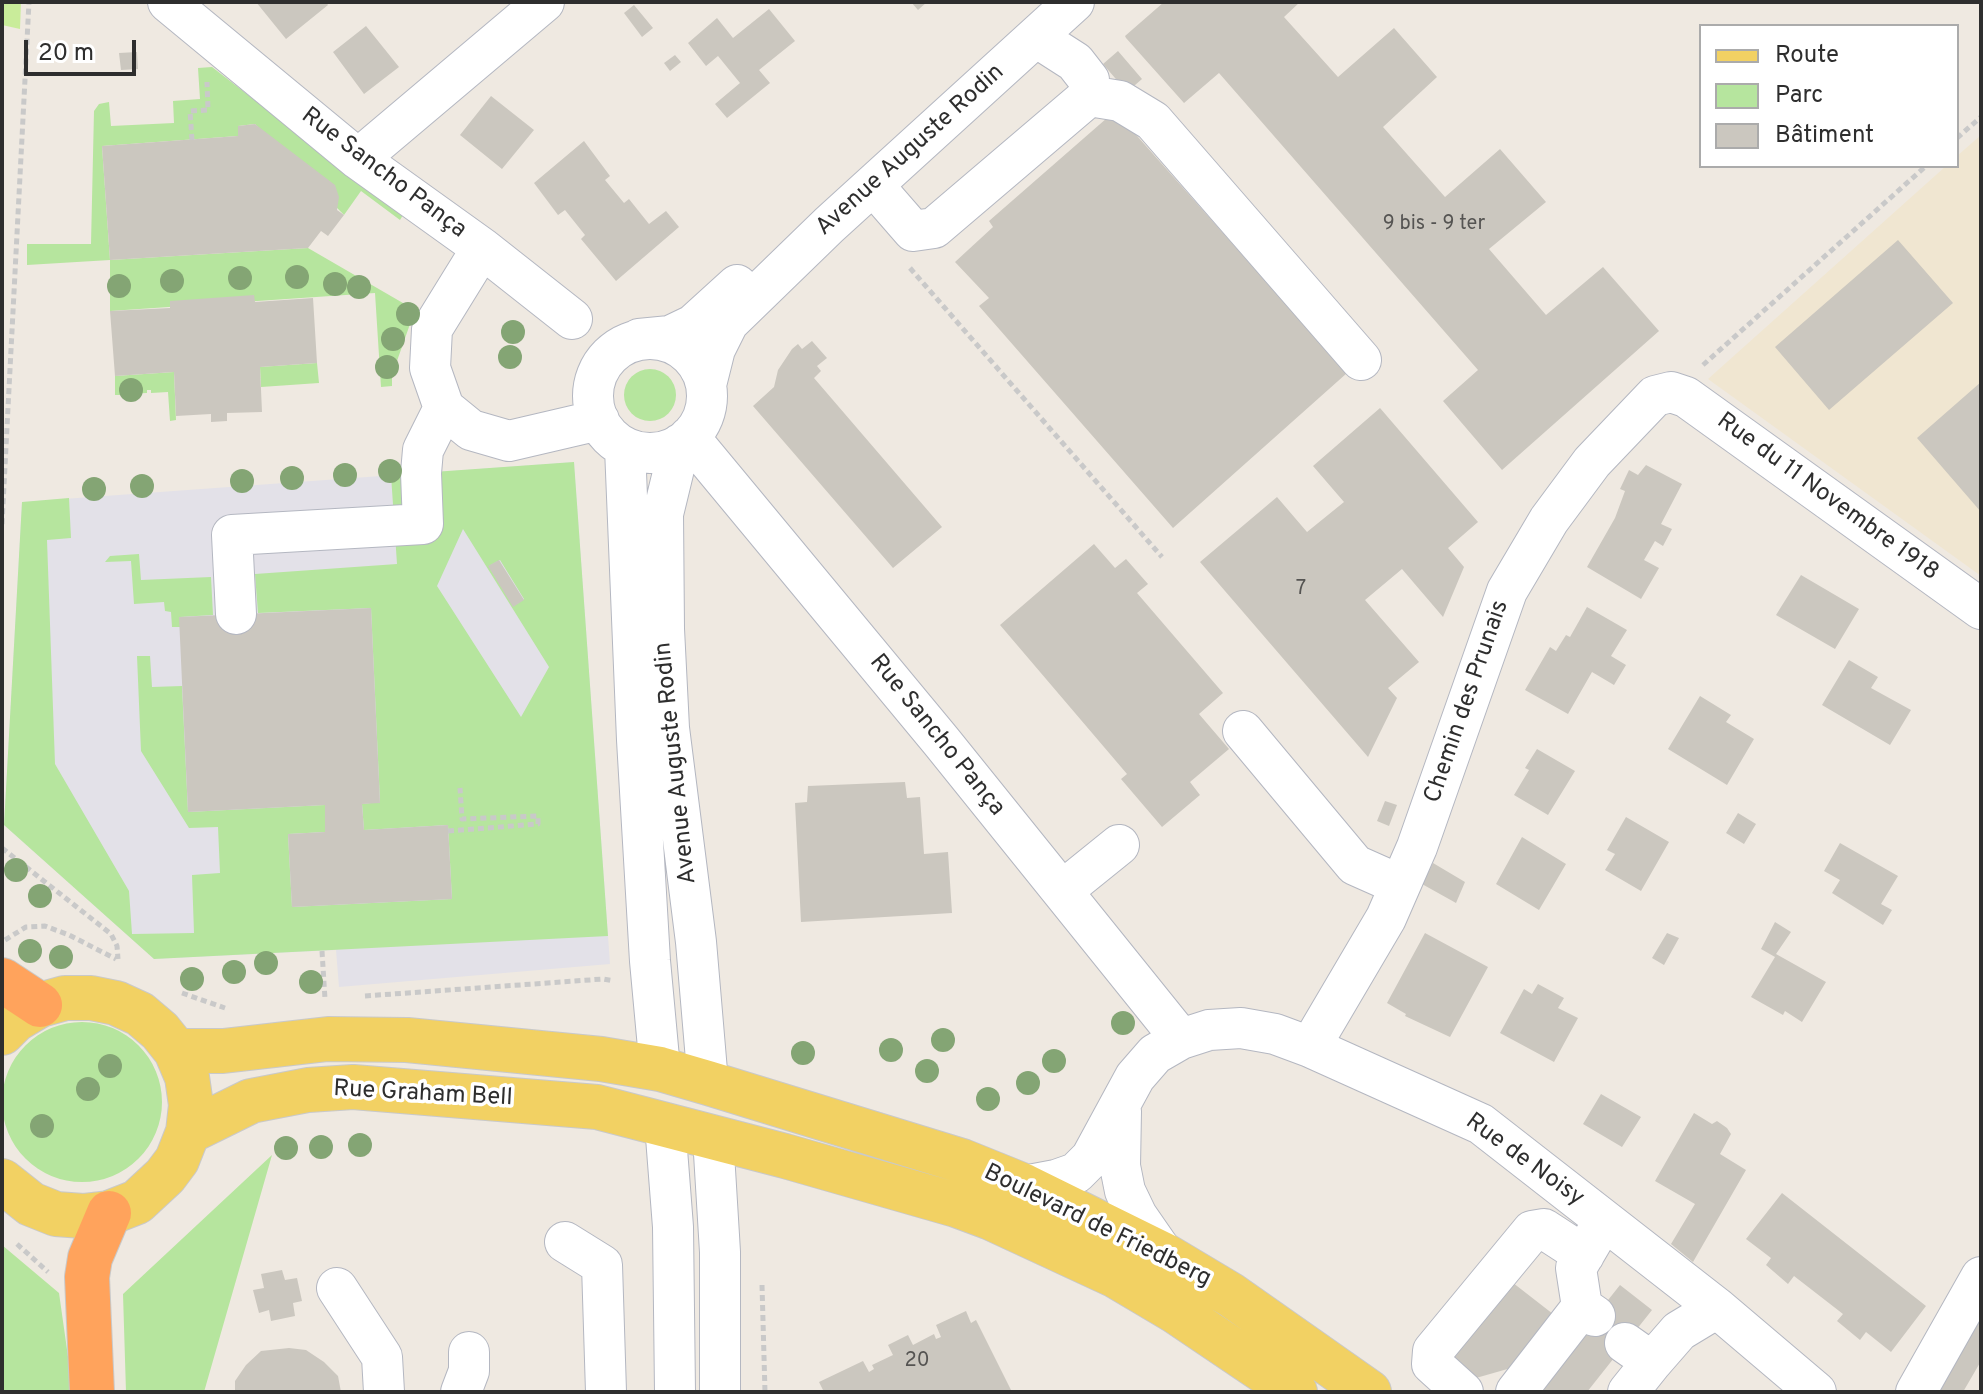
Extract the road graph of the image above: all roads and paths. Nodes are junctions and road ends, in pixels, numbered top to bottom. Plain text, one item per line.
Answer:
1 (29, 2) edge
2 (168, 2) edge
3 (544, 2) edge
4 (1074, 2) edge
5 (1039, 19) edge
6 (206, 68) dead end
7 (1089, 96) junction
8 (1981, 117) edge
9 (1959, 136) edge
10 (192, 140) dead end
11 (358, 159) junction
12 (1924, 168) edge
13 (873, 185) junction
14 (482, 248) junction
15 (904, 261) dead end
16 (572, 319) dead end
17 (639, 339) junction
18 (1728, 343) dead end
19 (1361, 360) dead end
20 (706, 385) junction
21 (1671, 392) joint
22 (444, 408) junction
23 (599, 420) junction
24 (684, 440) junction
25 (625, 448) junction
26 (2, 524) edge
27 (1162, 557) dead end
28 (1981, 609) edge
29 (236, 614) dead end
30 (1243, 731) dead end
31 (460, 788) dead end
32 (448, 831) dead end
33 (1119, 845) dead end
34 (2, 848) edge
35 (1400, 885) junction
36 (1062, 891) junction
37 (2, 942) edge
38 (322, 951) dead end
39 (118, 960) junction
40 (131, 968) dead end
41 (2, 980) edge
42 (627, 984) dead end
43 (180, 992) dead end
44 (353, 996) dead end
45 (339, 998) dead end
46 (325, 999) junction
47 (311, 1000) dead end
48 (40, 1005) junction
49 (229, 1009) dead end
50 (2, 1033) edge
51 (1181, 1039) junction
52 (1310, 1047) junction
53 (176, 1051) junction
54 (660, 1069) junction
55 (708, 1083) junction
56 (1121, 1105) junction
57 (665, 1124) junction
58 (188, 1132) junction
59 (713, 1137) junction
60 (2, 1181) edge
61 (1024, 1186) junction
62 (109, 1213) junction
63 (1605, 1220) junction
64 (12, 1239) dead end
65 (565, 1242) dead end
66 (1164, 1255) junction
67 (1584, 1255) junction
68 (53, 1275) dead end
69 (1981, 1277) edge
70 (762, 1284) dead end
71 (337, 1288) dead end
72 (1717, 1308) junction
73 (469, 1352) dead end
74 (1635, 1366) edge
75 (92, 1392) edge
76 (384, 1392) edge
77 (461, 1392) edge
78 (606, 1392) edge
79 (675, 1392) edge
80 (720, 1392) edge
81 (765, 1392) edge
82 (1295, 1392) edge
83 (1369, 1392) edge
84 (1463, 1392) edge
85 (1516, 1392) edge
86 (1816, 1392) edge
87 (1916, 1392) edge

1 - 26 path
2 - 11 street, Rue Sancho Pança
3 - 11 street
4 - 5 street, Avenue Auguste Rodin
5 - 7 street
5 - 13 street, Avenue Auguste Rodin
5 - 17 street, Avenue Auguste Rodin
6 - 10 path
7 - 13 street
7 - 19 street
8 - 9 path
11 - 14 street, Rue Sancho Pança
12 - 18 path
13 - 20 street, Avenue Auguste Rodin
14 - 16 street
14 - 22 street, Rue Sancho Pança
15 - 27 path
17 - 20 street
17 - 23 street, Avenue Auguste Rodin
20 - 24 street, Avenue Auguste Rodin
21 - 28 street, Rue du 11 Novembre 1918
21 - 35 street, Chemin des Prunais
22 - 23 street
22 - 29 street
23 - 25 street
24 - 25 street
24 - 36 street, Rue Sancho Pança
24 - 55 street, Avenue Auguste Rodin
25 - 54 street, Avenue Auguste Rodin
30 - 35 street
31 - 32 path
33 - 36 street
34 - 39 path
35 - 52 street, Chemin des Prunais
36 - 51 street, Rue Sancho Pança
37 - 39 path
38 - 46 path
39 - 40 path
41 - 48 highway
42 - 44 path
43 - 49 path
45 - 46 path
46 - 47 path
48 - 50 main road
48 - 53 main road
51 - 52 street, Rue de Noisy
51 - 56 street, Rue de Noisy
52 - 63 street, Rue de Noisy
53 - 54 main road
53 - 58 main road
54 - 55 main road, Boulevard de Friedberg
54 - 57 main road
55 - 59 main road
55 - 61 main road, Boulevard de Friedberg
56 - 61 street, Rue de Noisy
56 - 66 street, Rue de Noisy
57 - 58 main road, Rue Graham Bell
57 - 59 main road, Rue Graham Bell
57 - 79 street
58 - 62 main road
59 - 80 street
59 - 82 main road, Boulevard de Friedberg
60 - 62 main road
61 - 66 main road, Boulevard de Friedberg
62 - 75 highway
63 - 67 street
63 - 72 street, Rue de Noisy
64 - 68 path
65 - 78 street
66 - 83 main road, Boulevard de Friedberg
67 - 84 street
67 - 85 street
69 - 87 street
70 - 81 path
71 - 76 street
72 - 74 street
72 - 86 street, Rue de Noisy
73 - 77 street

